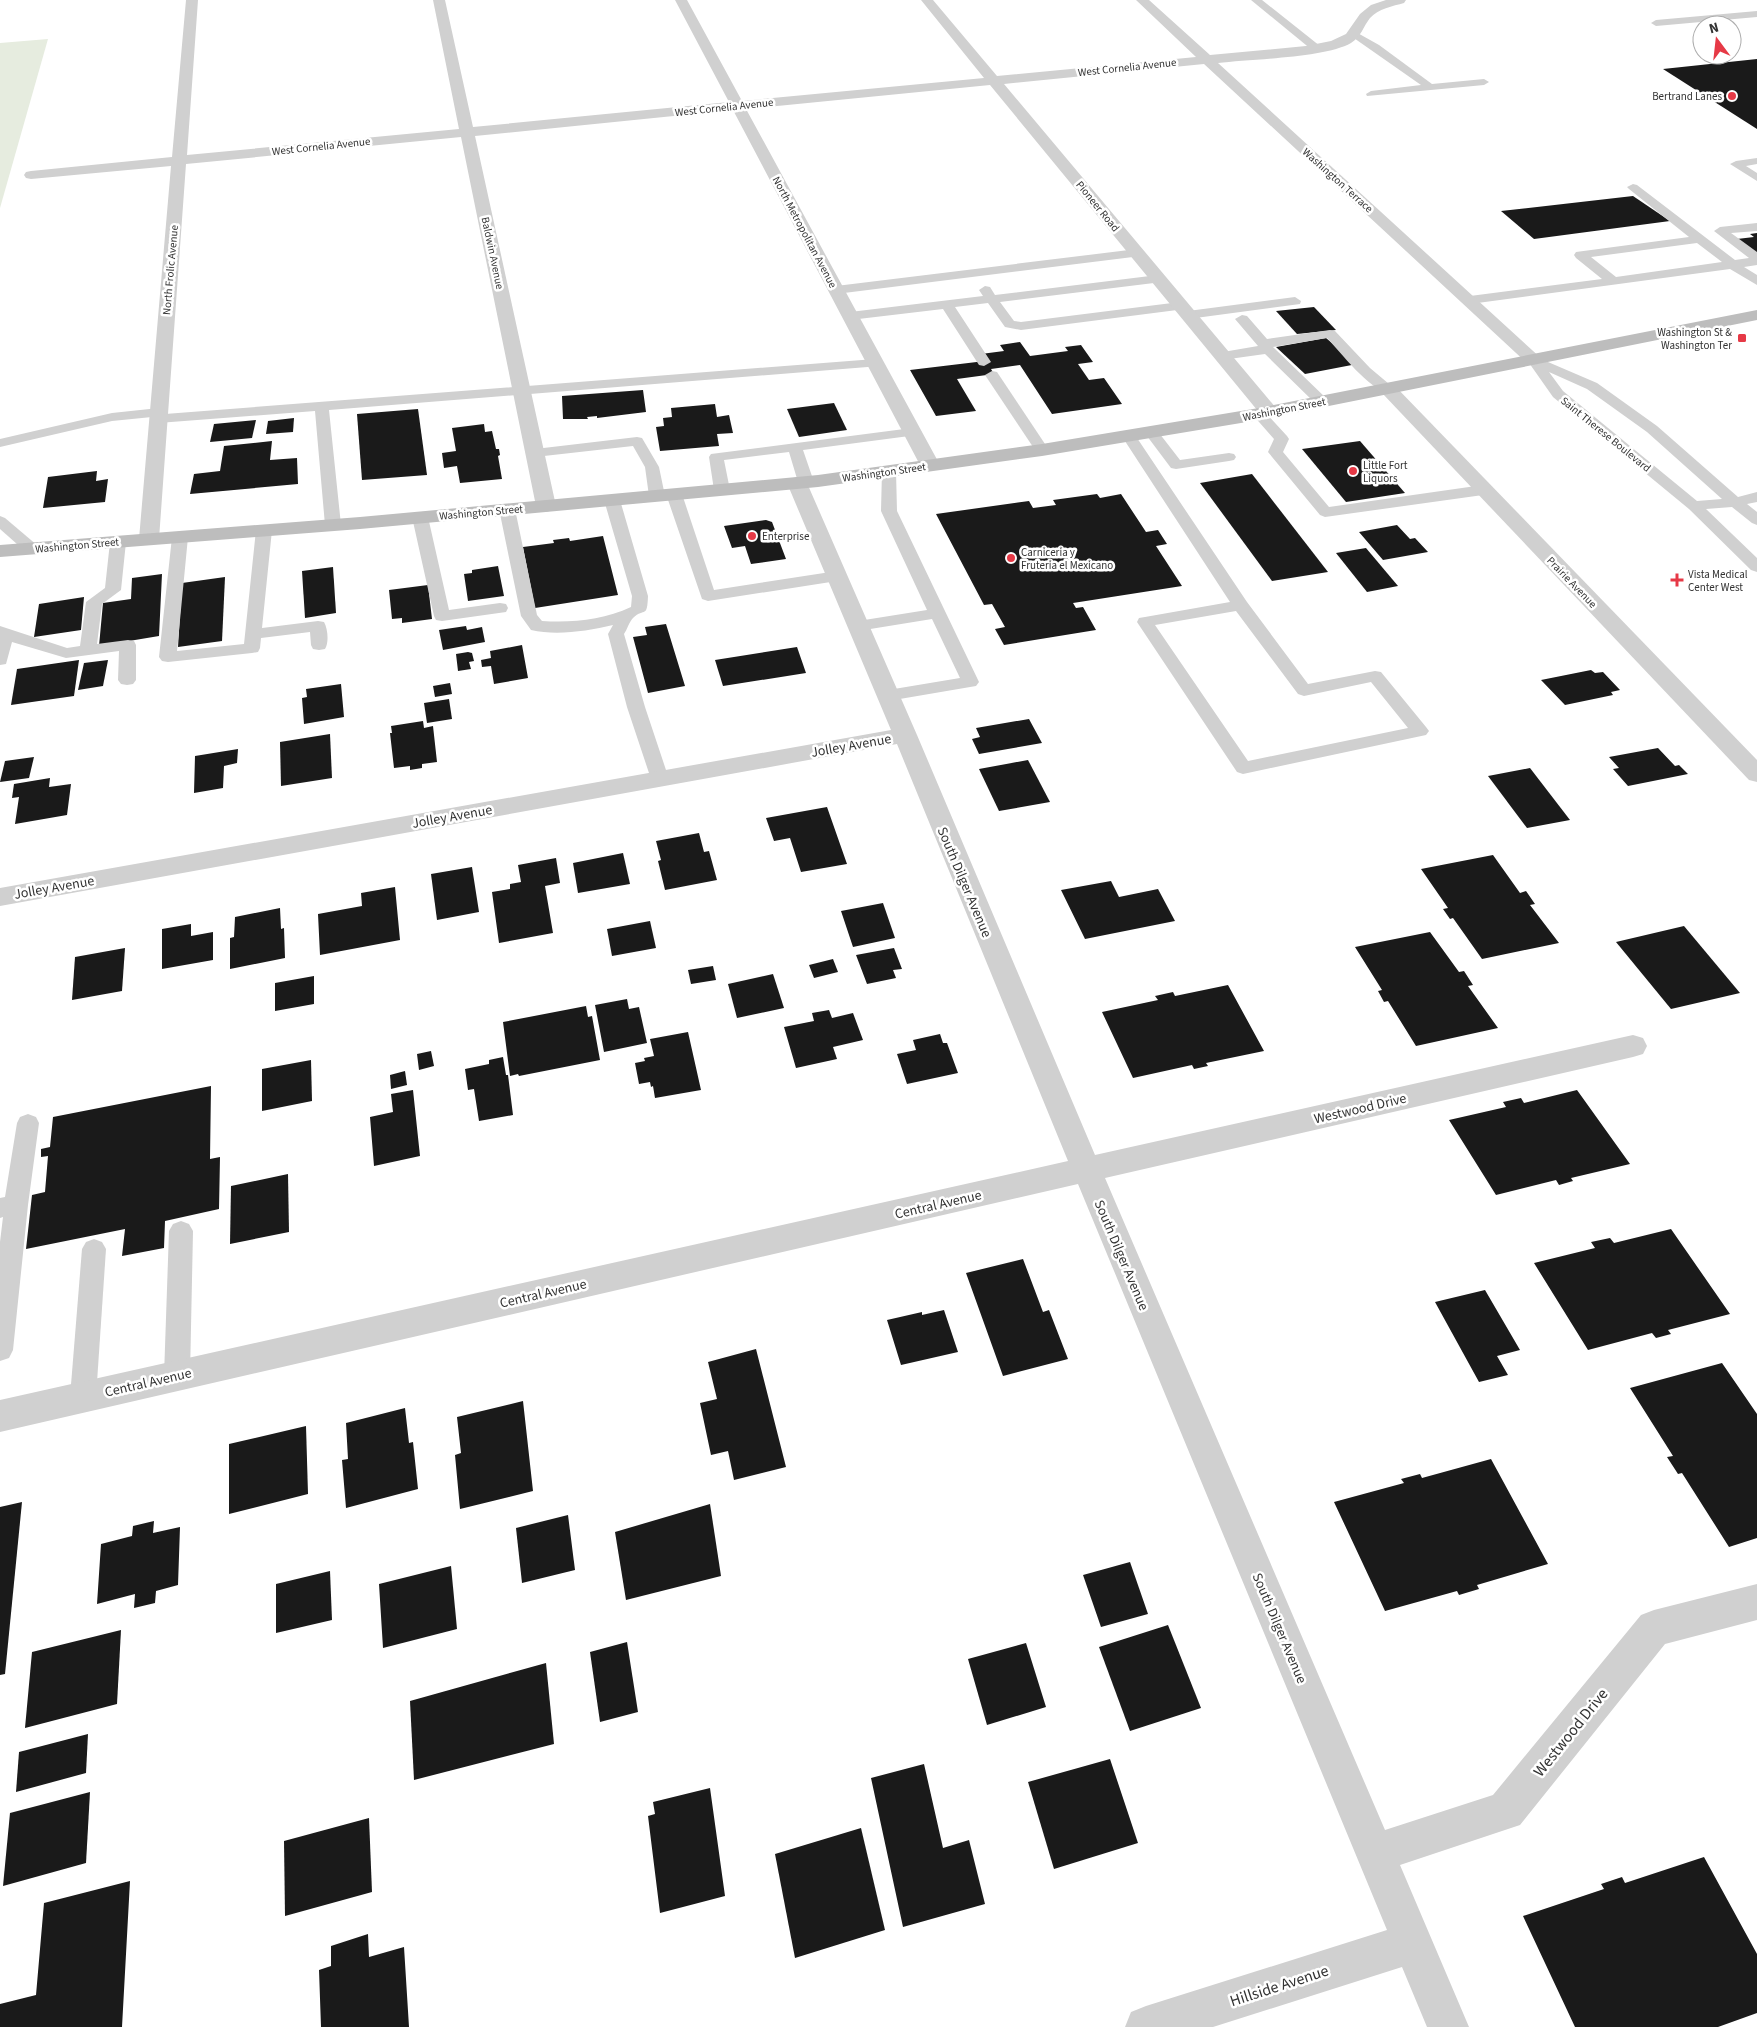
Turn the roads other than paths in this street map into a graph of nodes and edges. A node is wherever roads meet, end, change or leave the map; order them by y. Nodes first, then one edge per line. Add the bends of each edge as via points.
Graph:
1 (192, 0) edge
2 (438, 0) edge
3 (681, 0) edge
4 (927, 0) edge
5 (1142, 0) edge
6 (1256, 0) edge
7 (1400, 0) edge
8 (1379, 3) edge
9 (1757, 14) edge
10 (1656, 23) dead end
11 (1354, 34) junction
12 (1316, 48) junction
13 (1207, 60) junction
14 (994, 80) junction
15 (1484, 82) dead end
16 (1430, 88) junction
17 (1372, 94) dead end
18 (738, 106) junction
19 (467, 132) junction
20 (179, 160) junction
21 (1757, 161) edge
22 (31, 175) dead end
23 (1757, 178) edge
24 (1633, 187) dead end
25 (1757, 227) edge
26 (1699, 239) junction
27 (1137, 253) junction
28 (1757, 260) edge
29 (1733, 265) junction
30 (974, 273) junction
31 (1158, 279) junction
32 (1757, 281) edge
33 (1613, 282) junction
34 (836, 290) junction
35 (992, 299) junction
36 (1470, 300) junction
37 (1295, 301) dead end
38 (947, 305) junction
39 (1184, 310) junction
40 (1757, 315) edge
41 (850, 316) junction
42 (1242, 319) dead end
43 (1265, 347) junction
44 (1222, 356) junction
45 (1534, 360) junction
46 (984, 362) dead end
47 (875, 363) junction
48 (992, 374) dead end
49 (1388, 389) junction
50 (522, 390) junction
51 (1322, 402) junction
52 (322, 406) junction
53 (1264, 413) junction
54 (159, 416) junction
55 (912, 432) junction
56 (1151, 432) junction
57 (1128, 435) junction
58 (0, 443) edge
59 (794, 447) junction
60 (1042, 450) junction
61 (535, 453) junction
62 (1229, 457) dead end
63 (930, 465) junction
64 (889, 471) junction
65 (802, 483) junction
66 (722, 490) junction
67 (1483, 490) junction
68 (665, 495) junction
69 (1757, 497) edge
70 (612, 500) junction
71 (1736, 502) junction
72 (546, 506) junction
73 (1694, 506) junction
74 (507, 509) junction
75 (420, 517) junction
76 (1757, 520) edge
77 (0, 522) edge
78 (333, 525) junction
79 (264, 530) junction
80 (180, 537) junction
81 (149, 539) junction
82 (118, 542) junction
83 (32, 549) junction
84 (0, 552) edge
85 (1757, 567) edge
86 (837, 576) junction
87 (1240, 605) junction
88 (500, 608) dead end
89 (937, 613) junction
90 (625, 617) junction
91 (858, 626) junction
92 (2, 632) edge
93 (253, 634) junction
94 (319, 645) dead end
95 (88, 650) junction
96 (0, 660) edge
97 (126, 680) dead end
98 (888, 695) junction
99 (905, 735) junction
100 (1757, 774) edge
101 (660, 779) junction
102 (0, 897) edge
103 (1633, 1046) dead end
104 (28, 1122) dead end
105 (1087, 1170) junction
106 (8, 1207) edge
107 (181, 1231) dead end
108 (94, 1249) dead end
109 (0, 1350) edge
110 (177, 1376) junction
111 (83, 1397) junction
112 (0, 1416) edge
113 (1757, 1602) edge
114 (1375, 1853) junction
115 (1412, 1943) junction
116 (1146, 2027) edge
117 (1448, 2027) edge

1 - 20 street, North Frolic Avenue
2 - 19 street, Baldwin Avenue
3 - 18 street, North Metropolitan Avenue
4 - 14 street, Pioneer Road
5 - 13 street, Washington Terrace
6 - 12 lane
7 - 8 street, West Cornelia Avenue
8 - 11 street, West Cornelia Avenue via 1364,17
9 - 10 lane
11 - 12 street, West Cornelia Avenue via 1336,44
11 - 16 lane
12 - 13 street, West Cornelia Avenue
13 - 14 street, West Cornelia Avenue
13 - 36 street, Washington Terrace
14 - 18 street, West Cornelia Avenue
14 - 27 street, Pioneer Road
15 - 16 lane
16 - 17 lane
18 - 19 street, West Cornelia Avenue
18 - 34 street, North Metropolitan Avenue
19 - 20 street, West Cornelia Avenue
19 - 50 street, Baldwin Avenue
20 - 22 street, West Cornelia Avenue
20 - 54 street, North Frolic Avenue
21 - 23 lane via 1736,164
24 - 26 lane
25 - 28 lane via 1720,232
26 - 29 lane
26 - 33 lane via 1580,255
27 - 30 lane
27 - 31 street, Pioneer Road
28 - 29 lane
29 - 32 lane
29 - 33 lane
30 - 34 lane
30 - 35 lane
31 - 35 lane
31 - 39 street, Pioneer Road
33 - 36 lane
34 - 41 street, North Metropolitan Avenue
35 - 38 lane
35 - 39 lane via 1010,324 1021,326
36 - 45 street, Washington Terrace
37 - 39 lane
38 - 41 lane
38 - 46 lane
39 - 44 street, Pioneer Road
40 - 45 main road, Washington Street
41 - 47 street, North Metropolitan Avenue
42 - 43 lane
43 - 44 lane
43 - 49 lane via 1330,334 1365,371
43 - 51 lane
44 - 53 street, Pioneer Road
45 - 49 main road, Washington Street
45 - 71 lane, Saint Therese Boulevard via 1592,386 1652,429
45 - 73 lane, Saint Therese Boulevard via 1558,394
47 - 50 lane
47 - 55 street, North Metropolitan Avenue
48 - 60 lane
49 - 51 main road, Washington Street
49 - 67 street, Prairie Avenue
50 - 52 lane
50 - 61 street, Baldwin Avenue
51 - 53 main road, Washington Street
52 - 54 lane
52 - 78 lane
53 - 56 main road, Washington Street
53 - 67 lane via 1282,439 1275,452 1325,512
54 - 58 lane via 112,417
54 - 81 street, North Frolic Avenue
55 - 59 lane
55 - 63 street, North Metropolitan Avenue
56 - 57 main road, Washington Street
56 - 62 lane via 1176,466
57 - 60 main road, Washington Street
57 - 87 lane
59 - 65 lane
59 - 66 lane via 716,457
60 - 63 main road, Washington Street
61 - 68 lane via 637,441
61 - 72 street, Baldwin Avenue
63 - 64 main road, Washington Street
64 - 65 main road, Washington Street
64 - 89 lane via 889,511
65 - 66 main road, Washington Street
65 - 86 street, South Dilger Avenue
66 - 68 main road, Washington Street
67 - 100 street, Prairie Avenue
68 - 70 main road, Washington Street
68 - 86 lane via 708,596
69 - 71 lane
70 - 72 main road, Washington Street
70 - 90 lane via 640,596 639,609
71 - 73 lane
71 - 76 lane, Saint Therese Boulevard
72 - 74 main road, Washington Street
73 - 85 lane, Saint Therese Boulevard
74 - 75 main road, Washington Street
74 - 90 lane via 528,616 537,626 561,628
75 - 78 main road, Washington Street
75 - 88 lane via 442,616
77 - 83 lane
78 - 79 main road, Washington Street
79 - 80 main road, Washington Street
79 - 93 lane
80 - 81 main road, Washington Street
80 - 93 lane via 168,658 252,648
81 - 82 main road, Washington Street
82 - 83 main road, Washington Street
82 - 95 lane via 113,590 94,602
83 - 84 main road, Washington Street
86 - 91 street, South Dilger Avenue
87 - 87 lane via 1145,622 1243,768 1420,731 1375,676 1304,690
89 - 91 lane
89 - 98 lane via 970,682
90 - 101 lane via 616,634
91 - 98 street, South Dilger Avenue
92 - 95 lane via 66,653
92 - 96 lane
93 - 94 lane via 318,626
95 - 97 lane via 128,645
98 - 99 street, South Dilger Avenue
99 - 101 street, Jolley Avenue
99 - 105 street, South Dilger Avenue
101 - 102 street, Jolley Avenue
103 - 105 street, Westwood Drive
104 - 106 lane
105 - 110 street, Central Avenue
105 - 114 street, South Dilger Avenue
106 - 109 lane
107 - 110 lane
108 - 111 lane
110 - 111 street, Central Avenue
111 - 112 street, Central Avenue
113 - 114 street, Westwood Drive via 1654,1628 1506,1811
114 - 115 street, South Dilger Avenue
115 - 116 street, Hillside Avenue
115 - 117 street, South Dilger Avenue

